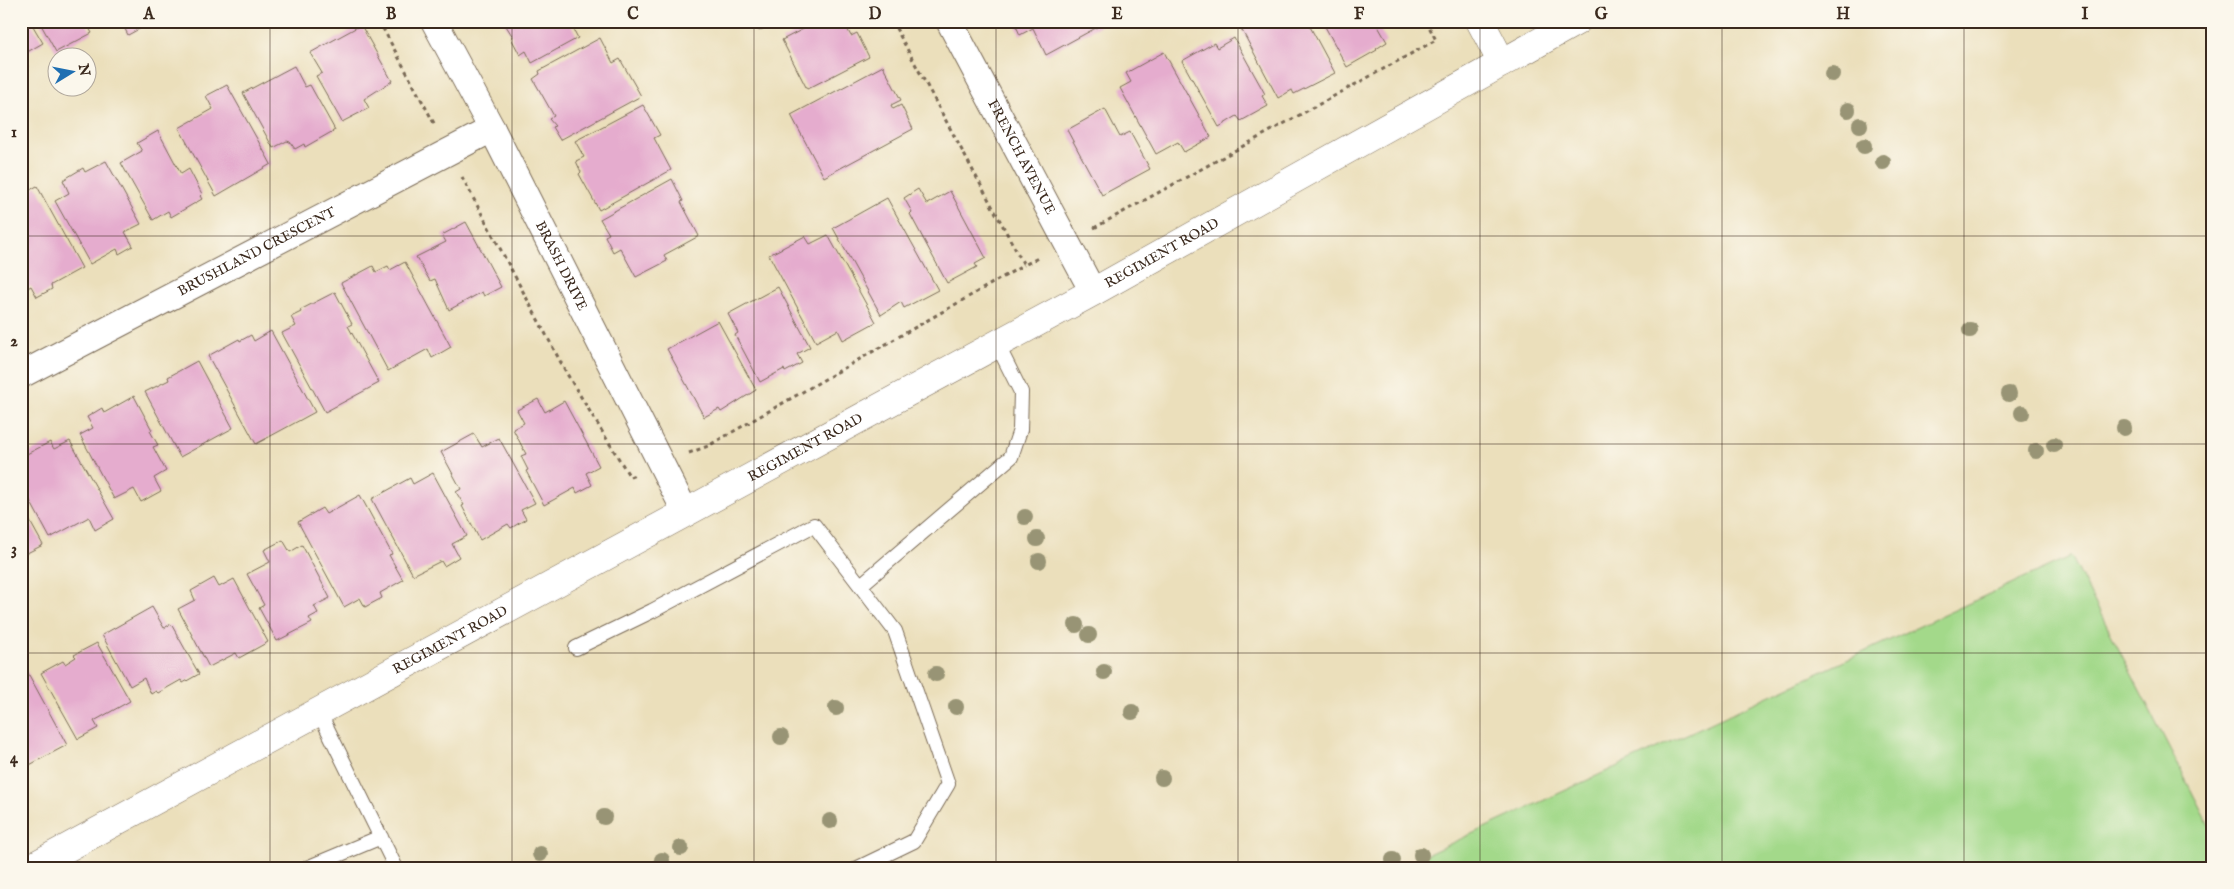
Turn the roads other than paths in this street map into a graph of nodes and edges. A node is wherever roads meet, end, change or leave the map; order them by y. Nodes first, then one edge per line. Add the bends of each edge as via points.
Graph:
1 (434, 21) edge
2 (948, 21) edge
3 (1480, 21) edge
4 (1577, 21) edge
5 (1502, 63) junction
6 (492, 129) junction
7 (1093, 292) junction
8 (998, 344) junction
9 (21, 375) edge
10 (686, 513) junction
11 (861, 585) junction
12 (576, 648) dead end
13 (319, 712) junction
14 (381, 837) junction
15 (30, 868) edge
16 (307, 868) edge
17 (396, 868) edge
18 (858, 868) edge

1 - 6 street, BRASH DRIVE
2 - 7 street, FRENCH AVENUE
3 - 5 street
4 - 5 street, REGIMENT ROAD
5 - 7 street, REGIMENT ROAD
6 - 9 street, BRUSHLAND CRESCENT
6 - 10 street, BRASH DRIVE
7 - 8 street, REGIMENT ROAD
8 - 10 street, REGIMENT ROAD
8 - 11 lane via 1021,392 1020,430 1011,457
10 - 13 street, REGIMENT ROAD
11 - 12 lane via 814,525
11 - 18 lane via 895,632 948,784 914,841
13 - 14 lane
13 - 15 street, REGIMENT ROAD
14 - 16 lane
14 - 17 lane

